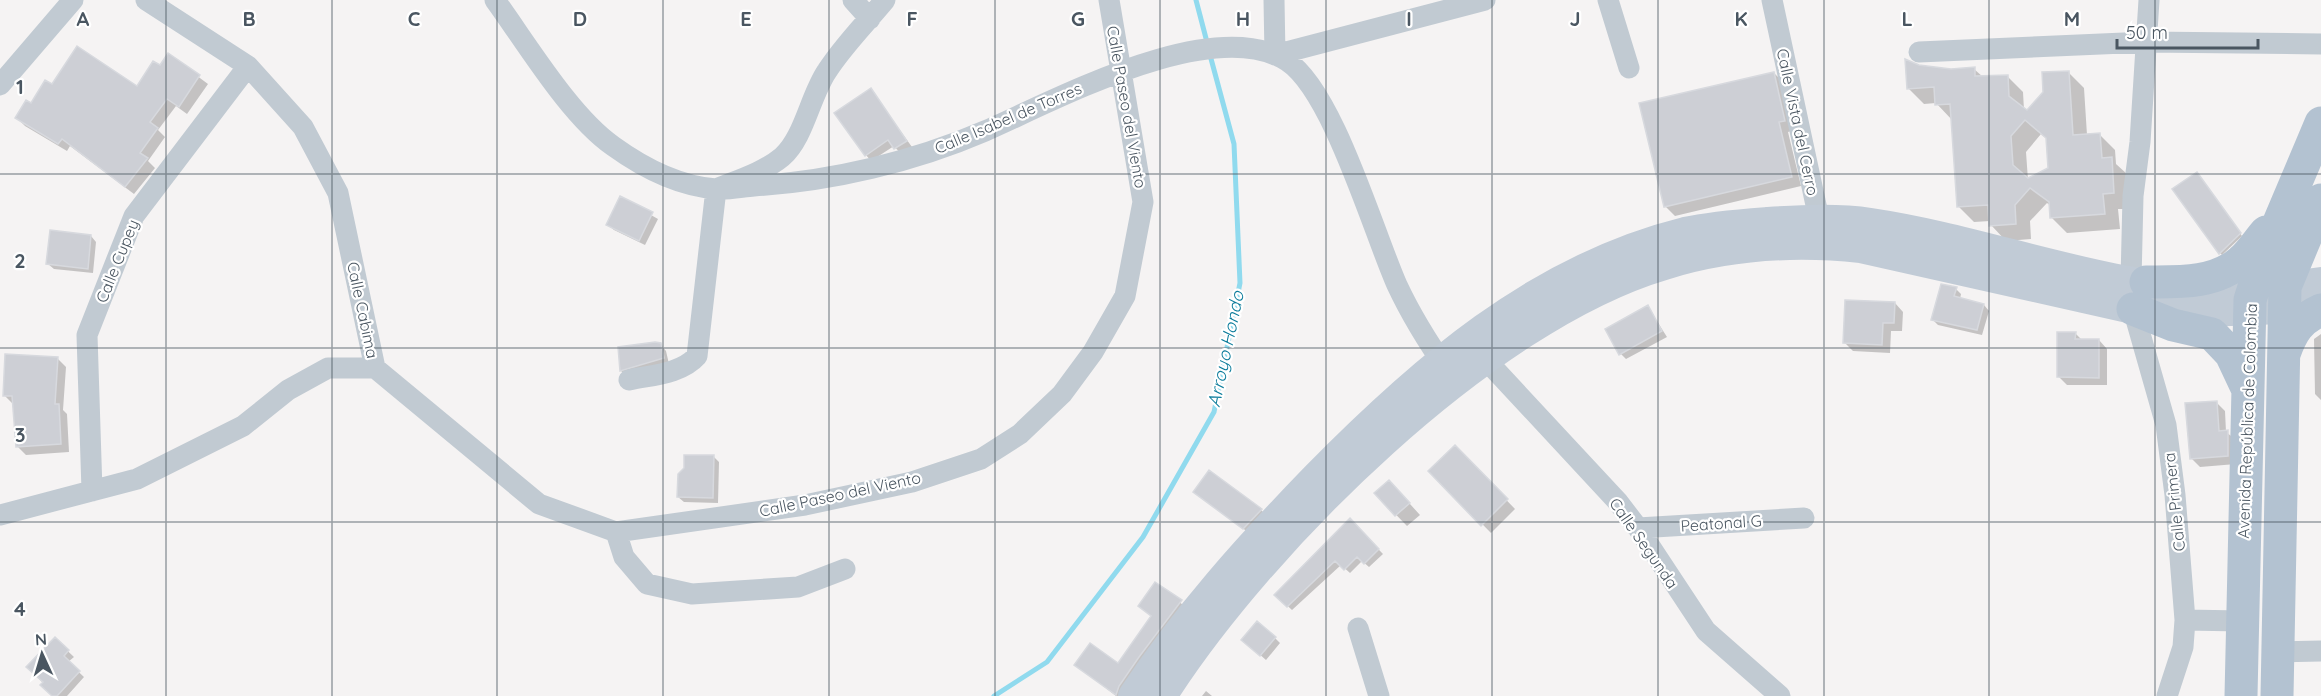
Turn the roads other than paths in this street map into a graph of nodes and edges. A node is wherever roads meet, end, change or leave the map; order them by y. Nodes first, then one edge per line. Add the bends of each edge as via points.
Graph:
1 (73, 0) edge
2 (146, 0) edge
3 (495, 0) edge
4 (853, 0) edge
5 (885, 0) edge
6 (1109, 0) edge
7 (1274, 0) edge
8 (1485, 0) edge
9 (1608, 0) edge
10 (1772, 0) edge
11 (2148, 0) edge
12 (870, 19) junction
13 (2148, 42) junction
14 (2321, 44) edge
15 (1919, 52) dead end
16 (1275, 55) junction
17 (248, 66) junction
18 (1629, 68) dead end
19 (1120, 71) junction
20 (0, 85) edge
21 (2321, 123) edge
22 (716, 189) junction
23 (2310, 203) edge
24 (1819, 231) junction
25 (2321, 254) edge
26 (2321, 282) edge
27 (2137, 291) junction
28 (2269, 300) junction
29 (2321, 308) edge
30 (2283, 358) junction
31 (1486, 360) junction
32 (375, 368) junction
33 (1449, 371) junction
34 (629, 380) dead end
35 (2248, 390) junction
36 (92, 491) junction
37 (0, 515) edge
38 (1804, 518) dead end
39 (1638, 528) junction
40 (616, 531) junction
41 (845, 569) dead end
42 (2185, 620) junction
43 (2242, 621) junction
44 (1358, 628) dead end
45 (2321, 651) edge
46 (2278, 652) junction
47 (1133, 696) edge
48 (1162, 696) edge
49 (1379, 696) edge
50 (1780, 696) edge
51 (2167, 696) edge
52 (2241, 696) edge
53 (2277, 696) edge

1 - 20 street
2 - 17 street, Calle Cabima
3 - 22 street, Calle Isabel de Torres via 586,125 656,173
4 - 12 street
5 - 12 street
6 - 19 street, Calle Paseo del Viento
7 - 16 street
8 - 16 street
9 - 18 street
10 - 24 street, Calle Vista del Cerro
11 - 13 street, Calle Primera
12 - 22 street via 827,71 798,136 783,156
13 - 14 street
13 - 15 street
13 - 27 street, Calle Primera via 2133,196
16 - 19 street, Calle Isabel de Torres via 1248,48 1221,48
16 - 33 street via 1299,70 1331,120 1398,285
17 - 32 street, Calle Cabima via 303,127 338,193
17 - 36 street, Calle Cupey via 134,216 87,335
19 - 22 street, Calle Isabel de Torres via 941,148 859,171 780,184
19 - 40 street, Calle Paseo del Viento via 1143,202 1125,296 1093,352 1062,394 1020,434 981,459 912,482 805,505
21 - 23 main road, Avenida República de Colombia
22 - 34 street via 697,356 678,370
23 - 25 main road
23 - 27 main road via 2222,274
23 - 28 main road, Avenida República de Colombia
24 - 27 main road via 1861,248
24 - 31 main road via 1662,265 1577,301
24 - 33 main road via 1736,225 1686,232 1604,258 1521,302
26 - 28 main road
27 - 28 main road via 2180,313
27 - 35 main road via 2173,325 2212,334 2231,354
27 - 42 street, Calle Primera via 2166,425
28 - 29 main road
28 - 30 main road, Avenida República de Colombia
28 - 35 main road, Avenida República de Colombia
29 - 30 main road via 2292,331
30 - 46 main road, Avenida República de Colombia
31 - 33 main road
31 - 39 street, Calle Segunda
32 - 36 street, Calle Cabima via 327,368 288,390 243,426 198,450 136,479
32 - 40 street, Calle Paseo del Viento via 539,504
33 - 47 main road via 1339,453 1239,558 1196,609
33 - 48 main road via 1401,427 1313,510 1211,627
35 - 43 main road, Avenida República de Colombia
36 - 37 street, Calle Cabima
38 - 39 street, Peatonal G
39 - 50 street, Calle Segunda via 1706,631
40 - 41 street via 624,557 647,584 692,594 798,587
42 - 43 street
42 - 51 street, Calle Primera via 2183,647
43 - 52 main road, Avenida República de Colombia
44 - 49 street
45 - 46 street
46 - 53 main road, Avenida República de Colombia

